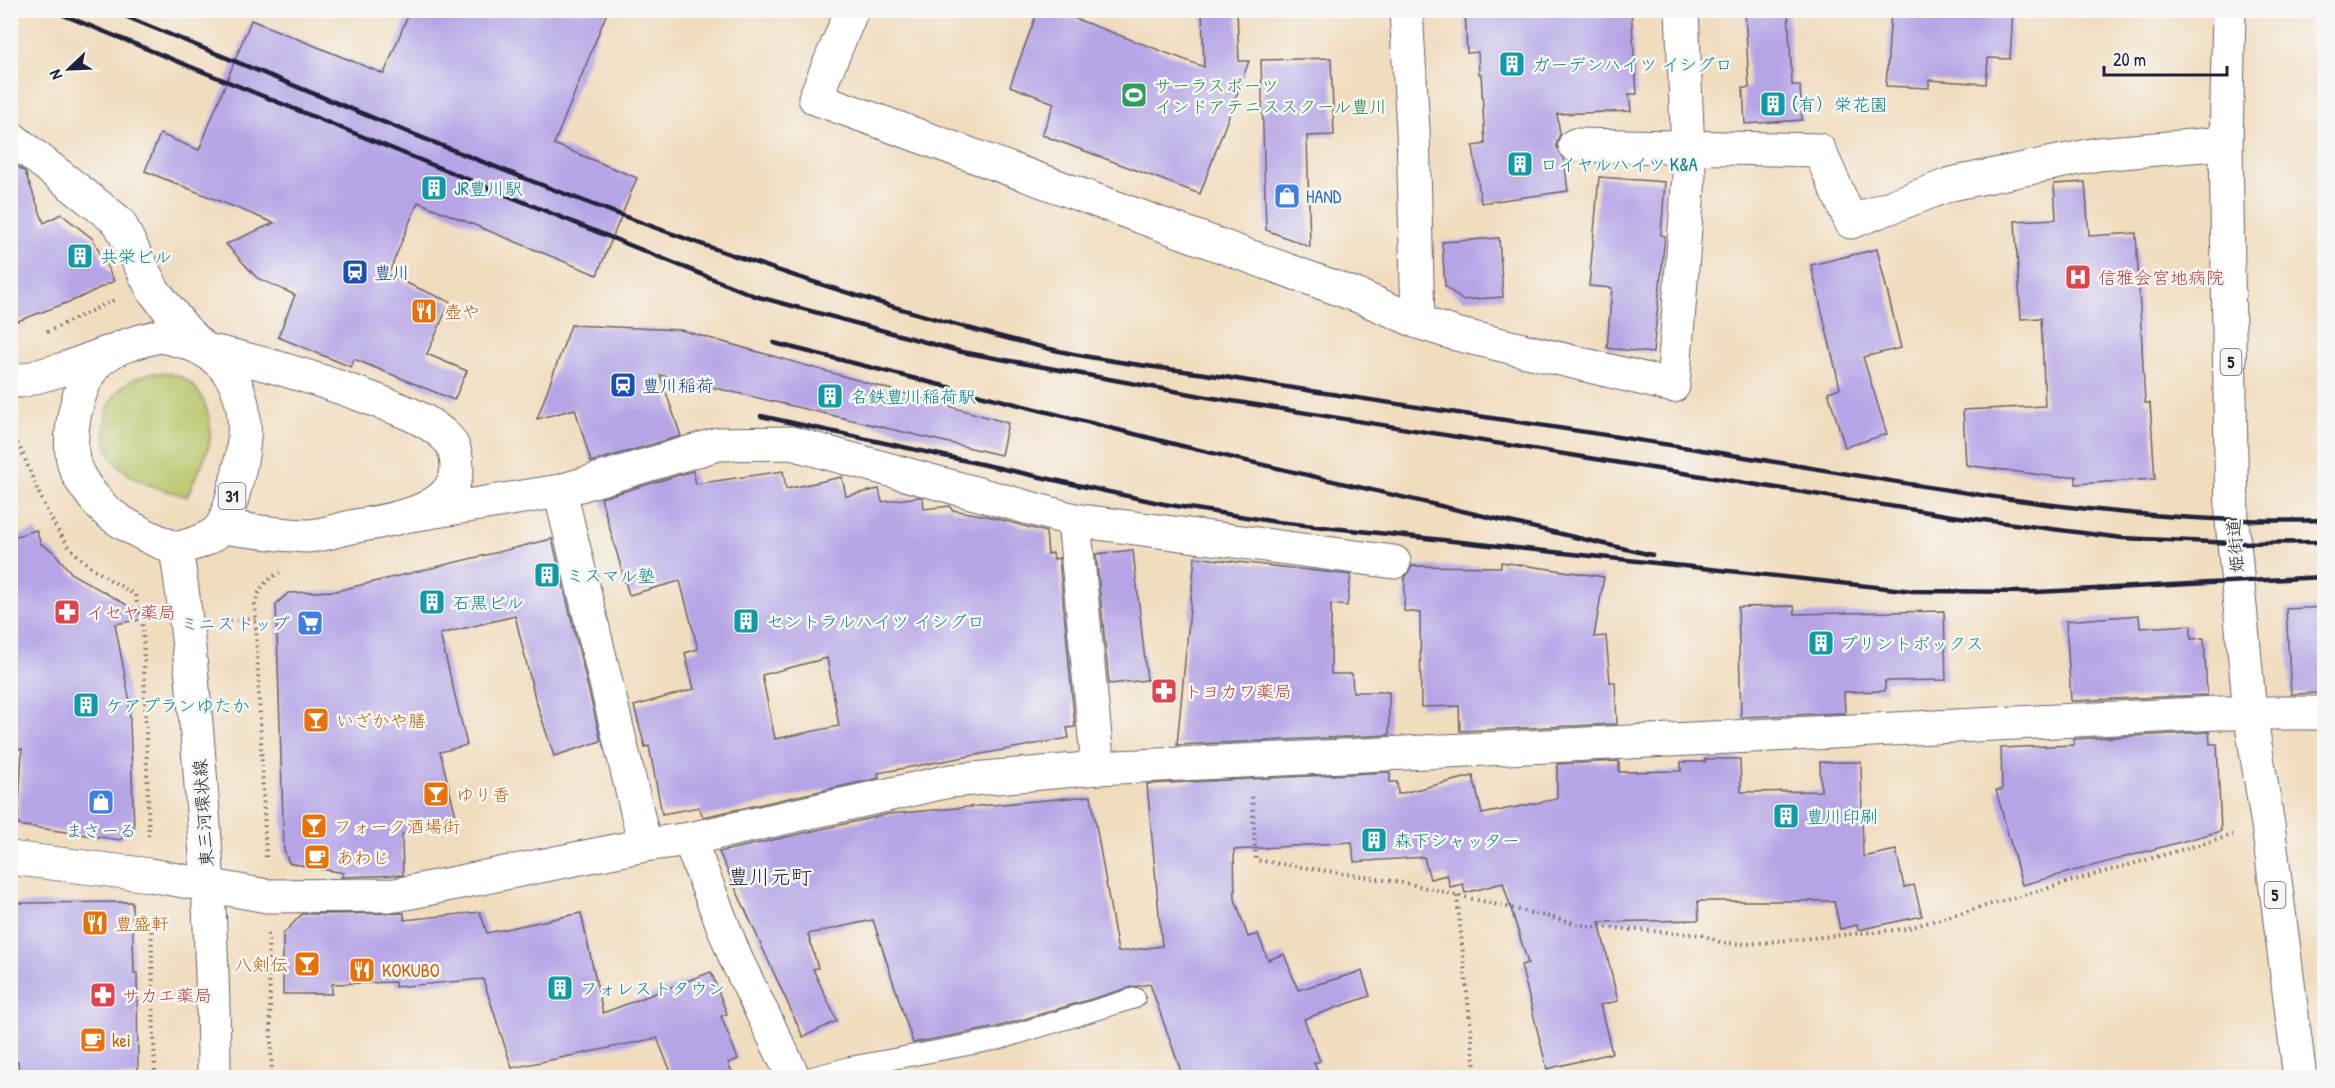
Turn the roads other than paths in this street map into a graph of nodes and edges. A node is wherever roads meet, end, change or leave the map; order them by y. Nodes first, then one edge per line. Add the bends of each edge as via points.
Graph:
1 (852, 10) edge
2 (1406, 10) edge
3 (1682, 10) edge
4 (2229, 10) edge
5 (10, 137) edge
6 (2226, 143) junction
7 (1575, 145) dead end
8 (1688, 147) junction
9 (153, 290) junction
10 (1418, 322) junction
11 (122, 347) junction
12 (207, 350) junction
13 (16, 380) edge
14 (71, 426) junction
15 (456, 477) junction
16 (560, 490) junction
17 (487, 502) junction
18 (411, 515) junction
19 (1074, 520) junction
20 (221, 527) junction
21 (176, 549) junction
22 (1394, 562) dead end
23 (2250, 713) junction
24 (2325, 713) edge
25 (1098, 768) junction
26 (689, 839) junction
27 (645, 845) junction
28 (10, 858) edge
29 (209, 886) junction
30 (1135, 998) dead end
31 (214, 1077) edge
32 (794, 1077) edge
33 (809, 1077) edge
34 (2300, 1077) edge

1 - 10 street via 815,98 1339,289
2 - 10 street
3 - 8 street
4 - 6 street, 姫街道 / 5
5 - 9 street via 119,222
6 - 8 street via 2098,154 1951,184 1851,222 1819,150
6 - 23 street, 姫街道 / 5 via 2232,521
7 - 8 street
8 - 10 street via 1673,386
9 - 11 street via 147,314
9 - 12 street via 184,330
11 - 12 street, 31 via 159,336
11 - 13 street, 31 via 67,368
11 - 14 street, 31 via 97,363 84,384
12 - 15 street via 312,376 416,416 448,439 457,457
12 - 20 street, 31 via 227,369 240,397 246,424 243,456
13 - 14 street, 31 via 42,390 60,405
14 - 21 street, 31 via 76,471 104,509
15 - 17 street via 465,490
15 - 18 street via 449,490 435,502
16 - 17 street
16 - 19 street via 718,444 791,442
16 - 27 street
17 - 18 street
18 - 20 street via 309,536
19 - 22 street
19 - 25 street
20 - 21 street, 31
21 - 29 street, 東三河環状線 via 189,623
23 - 24 street
23 - 25 street
23 - 34 street, 姫街道 / 5
25 - 26 street via 950,780
26 - 27 street
26 - 32 street via 736,959
27 - 29 street via 396,895 267,896
28 - 29 street
29 - 31 street, 東三河環状線
30 - 33 lane via 1000,1039

